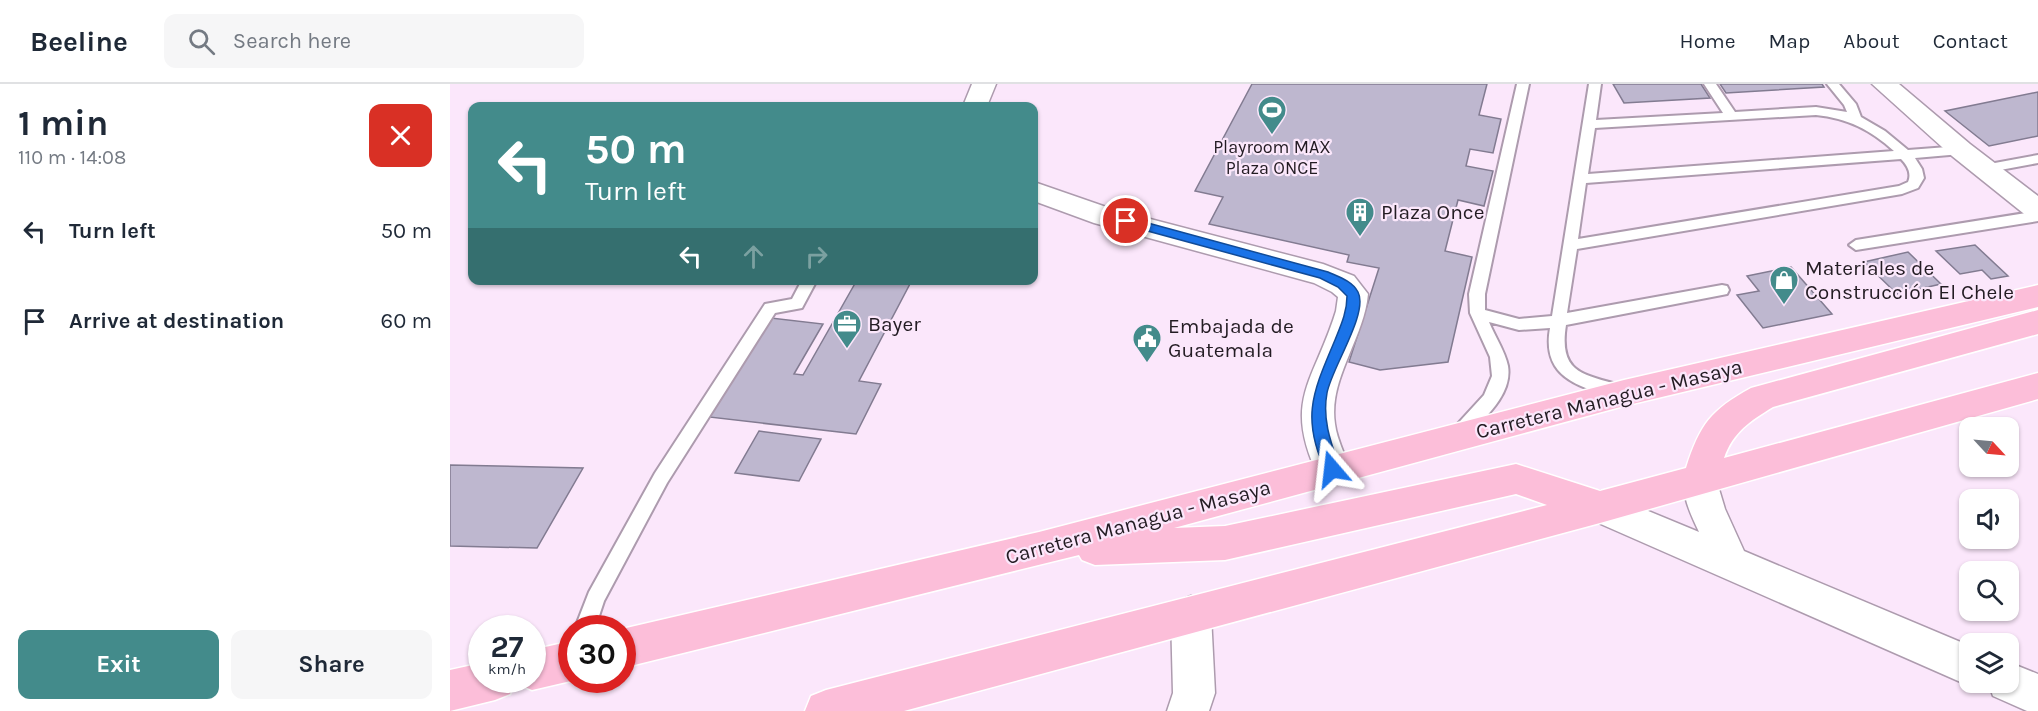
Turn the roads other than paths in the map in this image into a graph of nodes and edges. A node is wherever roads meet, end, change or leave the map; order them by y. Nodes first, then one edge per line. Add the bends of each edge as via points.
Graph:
1 (984, 84) edge
2 (1523, 84) edge
3 (1595, 84) edge
4 (1710, 84) edge
5 (1833, 84) edge
6 (1884, 84) edge
7 (977, 102) edge
8 (1731, 116) junction
9 (1855, 118) junction
10 (1589, 124) junction
11 (1961, 150) junction
12 (1905, 154) junction
13 (2038, 159) edge
14 (1984, 169) junction
15 (1582, 179) junction
16 (1038, 191) edge
17 (2038, 210) edge
18 (2038, 216) edge
19 (1572, 245) junction
20 (1856, 245) dead end
21 (807, 285) edge
22 (1722, 290) dead end
23 (2038, 296) edge
24 (1478, 313) junction
25 (1558, 320) junction
26 (2038, 322) edge
27 (2038, 386) edge
28 (1624, 393) junction
29 (1456, 437) junction
30 (1332, 469) junction
31 (1700, 480) junction
32 (1600, 507) junction
33 (1039, 549) junction
34 (1731, 563) junction
35 (590, 615) edge
36 (1191, 615) junction
37 (636, 646) edge
38 (1959, 661) edge
39 (468, 687) edge
40 (2019, 687) edge
41 (450, 691) edge
42 (2038, 695) edge
43 (826, 711) edge
44 (1188, 711) edge

1 - 7 street
2 - 24 lane via 1477,294
3 - 10 lane
4 - 8 lane
5 - 9 lane via 1850,104
6 - 11 street
8 - 9 lane via 1816,111
8 - 10 lane
9 - 12 lane
10 - 15 lane
11 - 12 lane
11 - 14 street
12 - 15 lane
12 - 19 lane via 1917,177 1913,185 1902,190
13 - 14 lane
14 - 17 street
15 - 19 lane
16 - 30 street via 1104,216 1323,275 1343,284 1353,294 1353,311 1320,391 1318,423
18 - 20 lane
19 - 25 lane
21 - 35 lane via 797,304 770,308 661,478
22 - 25 lane
23 - 28 highway, Carretera Managua - Masaya
24 - 25 lane via 1520,326
24 - 29 lane via 1499,360 1501,374 1491,397
25 - 28 lane via 1556,358 1565,370
26 - 31 highway via 1763,397 1730,417 1719,431
27 - 31 highway
28 - 29 highway, Carretera Managua - Masaya
29 - 30 highway, Carretera Managua - Masaya
30 - 33 highway, Carretera Managua - Masaya
31 - 32 highway
31 - 34 street via 1707,509
32 - 33 highway via 1516,479 1225,543
32 - 34 street
32 - 36 highway
33 - 37 highway, Carretera Managua - Masaya
34 - 38 street
36 - 43 highway
36 - 44 street via 1194,693
39 - 41 highway
40 - 42 street

